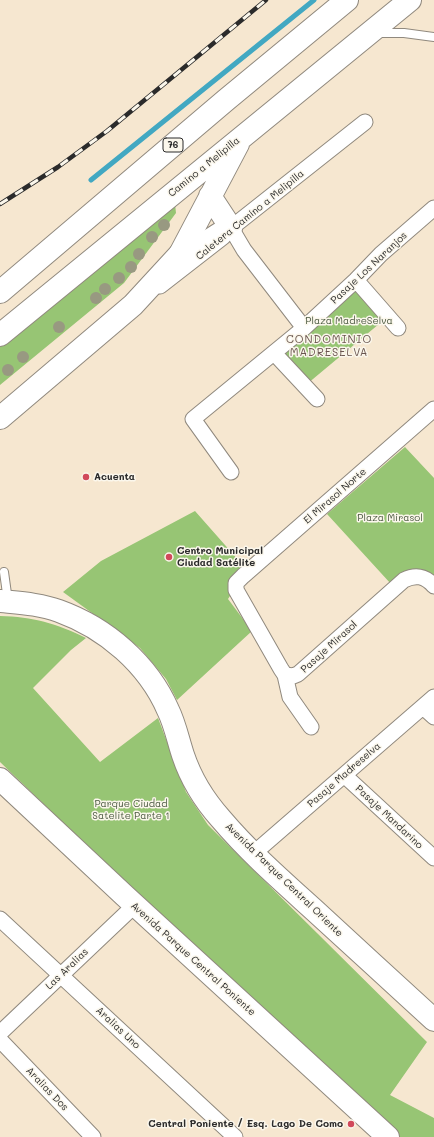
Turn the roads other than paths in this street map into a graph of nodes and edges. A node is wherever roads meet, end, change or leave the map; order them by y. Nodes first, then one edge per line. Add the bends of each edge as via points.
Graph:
1 (347, 0) edge
2 (410, 0) edge
3 (370, 32) junction
4 (434, 37) edge
5 (365, 122) dead end
6 (244, 134) junction
7 (210, 196) junction
8 (434, 208) edge
9 (231, 228) junction
10 (180, 254) junction
11 (356, 280) junction
12 (0, 292) edge
13 (133, 305) junction
14 (304, 328) junction
15 (398, 328) dead end
16 (0, 335) edge
17 (274, 352) junction
18 (317, 399) dead end
19 (434, 410) edge
20 (0, 418) edge
21 (231, 472) dead end
22 (4, 572) dead end
23 (434, 586) edge
24 (4, 602) edge
25 (285, 675) junction
26 (428, 702) edge
27 (434, 717) edge
28 (312, 727) dead end
29 (344, 775) junction
30 (0, 779) edge
31 (253, 854) junction
32 (434, 858) edge
33 (135, 905) junction
34 (0, 919) edge
35 (61, 976) junction
36 (434, 1020) edge
37 (0, 1033) edge
38 (0, 1040) edge
39 (93, 1137) edge
40 (235, 1137) edge
41 (388, 1137) edge

1 - 12 street, 76
2 - 3 street, Camino a Melipilla
3 - 4 lane via 404,32
3 - 6 street, Camino a Melipilla
5 - 9 street, Caletera Camino a Melipilla
6 - 7 street, Caletera Camino a Melipilla
6 - 16 street, Camino a Melipilla
7 - 9 street
7 - 10 street, Caletera Camino a Melipilla
8 - 11 street, Pasaje Los Naranjos via 381,254
9 - 10 street via 222,228
9 - 13 street, Caletera Camino a Melipilla via 224,238
9 - 14 street via 244,250
10 - 13 street, Caletera Camino a Melipilla
11 - 14 street, Pasaje Los Naranjos
11 - 15 street
13 - 20 street, Caletera Camino a Melipilla
14 - 17 street, Pasaje Los Naranjos
17 - 18 street
17 - 21 street, Pasaje Los Naranjos via 193,419
19 - 25 street, El Mirasol Norte via 236,583 238,595
22 - 24 lane
23 - 25 street, Pasaje Mirasol via 417,576 404,580 298,674
24 - 31 street, Avenida Parque Central Oriente via 32,604 69,616 101,633 129,654 162,697 174,724 190,774 200,792 220,819
25 - 28 street via 290,697
26 - 27 street
26 - 29 street, Pasaje Madreselva
29 - 31 street, Pasaje Madreselva
29 - 32 street, Pasaje Mandarino
30 - 33 street, Avenida Parque Central Poniente
31 - 36 street, Avenida Parque Central Oriente
33 - 35 street, Las Aralias
33 - 41 street, Avenida Parque Central Poniente
34 - 35 street, Aralias Uno
35 - 37 street, Las Aralias
35 - 40 street, Aralias Uno
38 - 39 street, Aralias Dos

